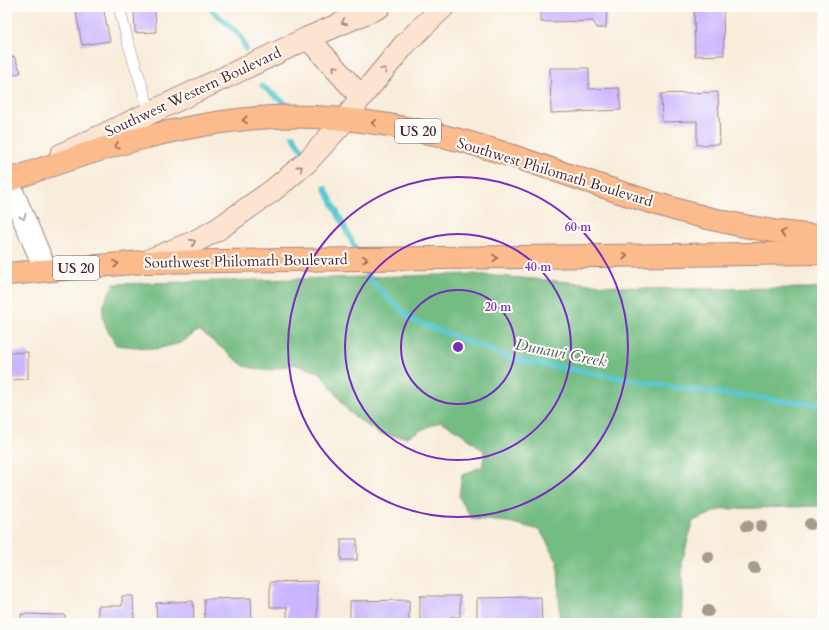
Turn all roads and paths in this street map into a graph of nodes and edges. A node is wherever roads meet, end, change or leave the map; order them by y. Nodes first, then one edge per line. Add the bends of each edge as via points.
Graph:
1 (119, 7) edge
2 (379, 7) edge
3 (443, 7) edge
4 (308, 38) junction
5 (361, 97) junction
6 (150, 112) junction
7 (346, 120) junction
8 (7, 181) edge
9 (822, 236) edge
10 (822, 253) edge
11 (144, 262) junction
12 (48, 270) junction
13 (7, 274) edge

1 - 6 lane
2 -> 4 main road, Southwest Western Boulevard
5 -> 3 main road via 405,44
5 -> 4 main road
4 - 6 main road, Southwest Western Boulevard
5 - 7 main road
6 - 8 main road, Southwest Western Boulevard
7 -> 8 highway, Southwest Philomath Boulevard / US 20 via 273,117 172,132 130,142
9 -> 7 highway, Southwest Philomath Boulevard / US 20 via 737,226 636,197 494,150 422,132
11 -> 7 main road via 194,242 266,196 306,163
8 -> 12 street
11 -> 10 highway, Southwest Philomath Boulevard / US 20
12 -> 11 highway, Southwest Philomath Boulevard / US 20
12 - 13 highway, Southwest Philomath Boulevard / US 20

